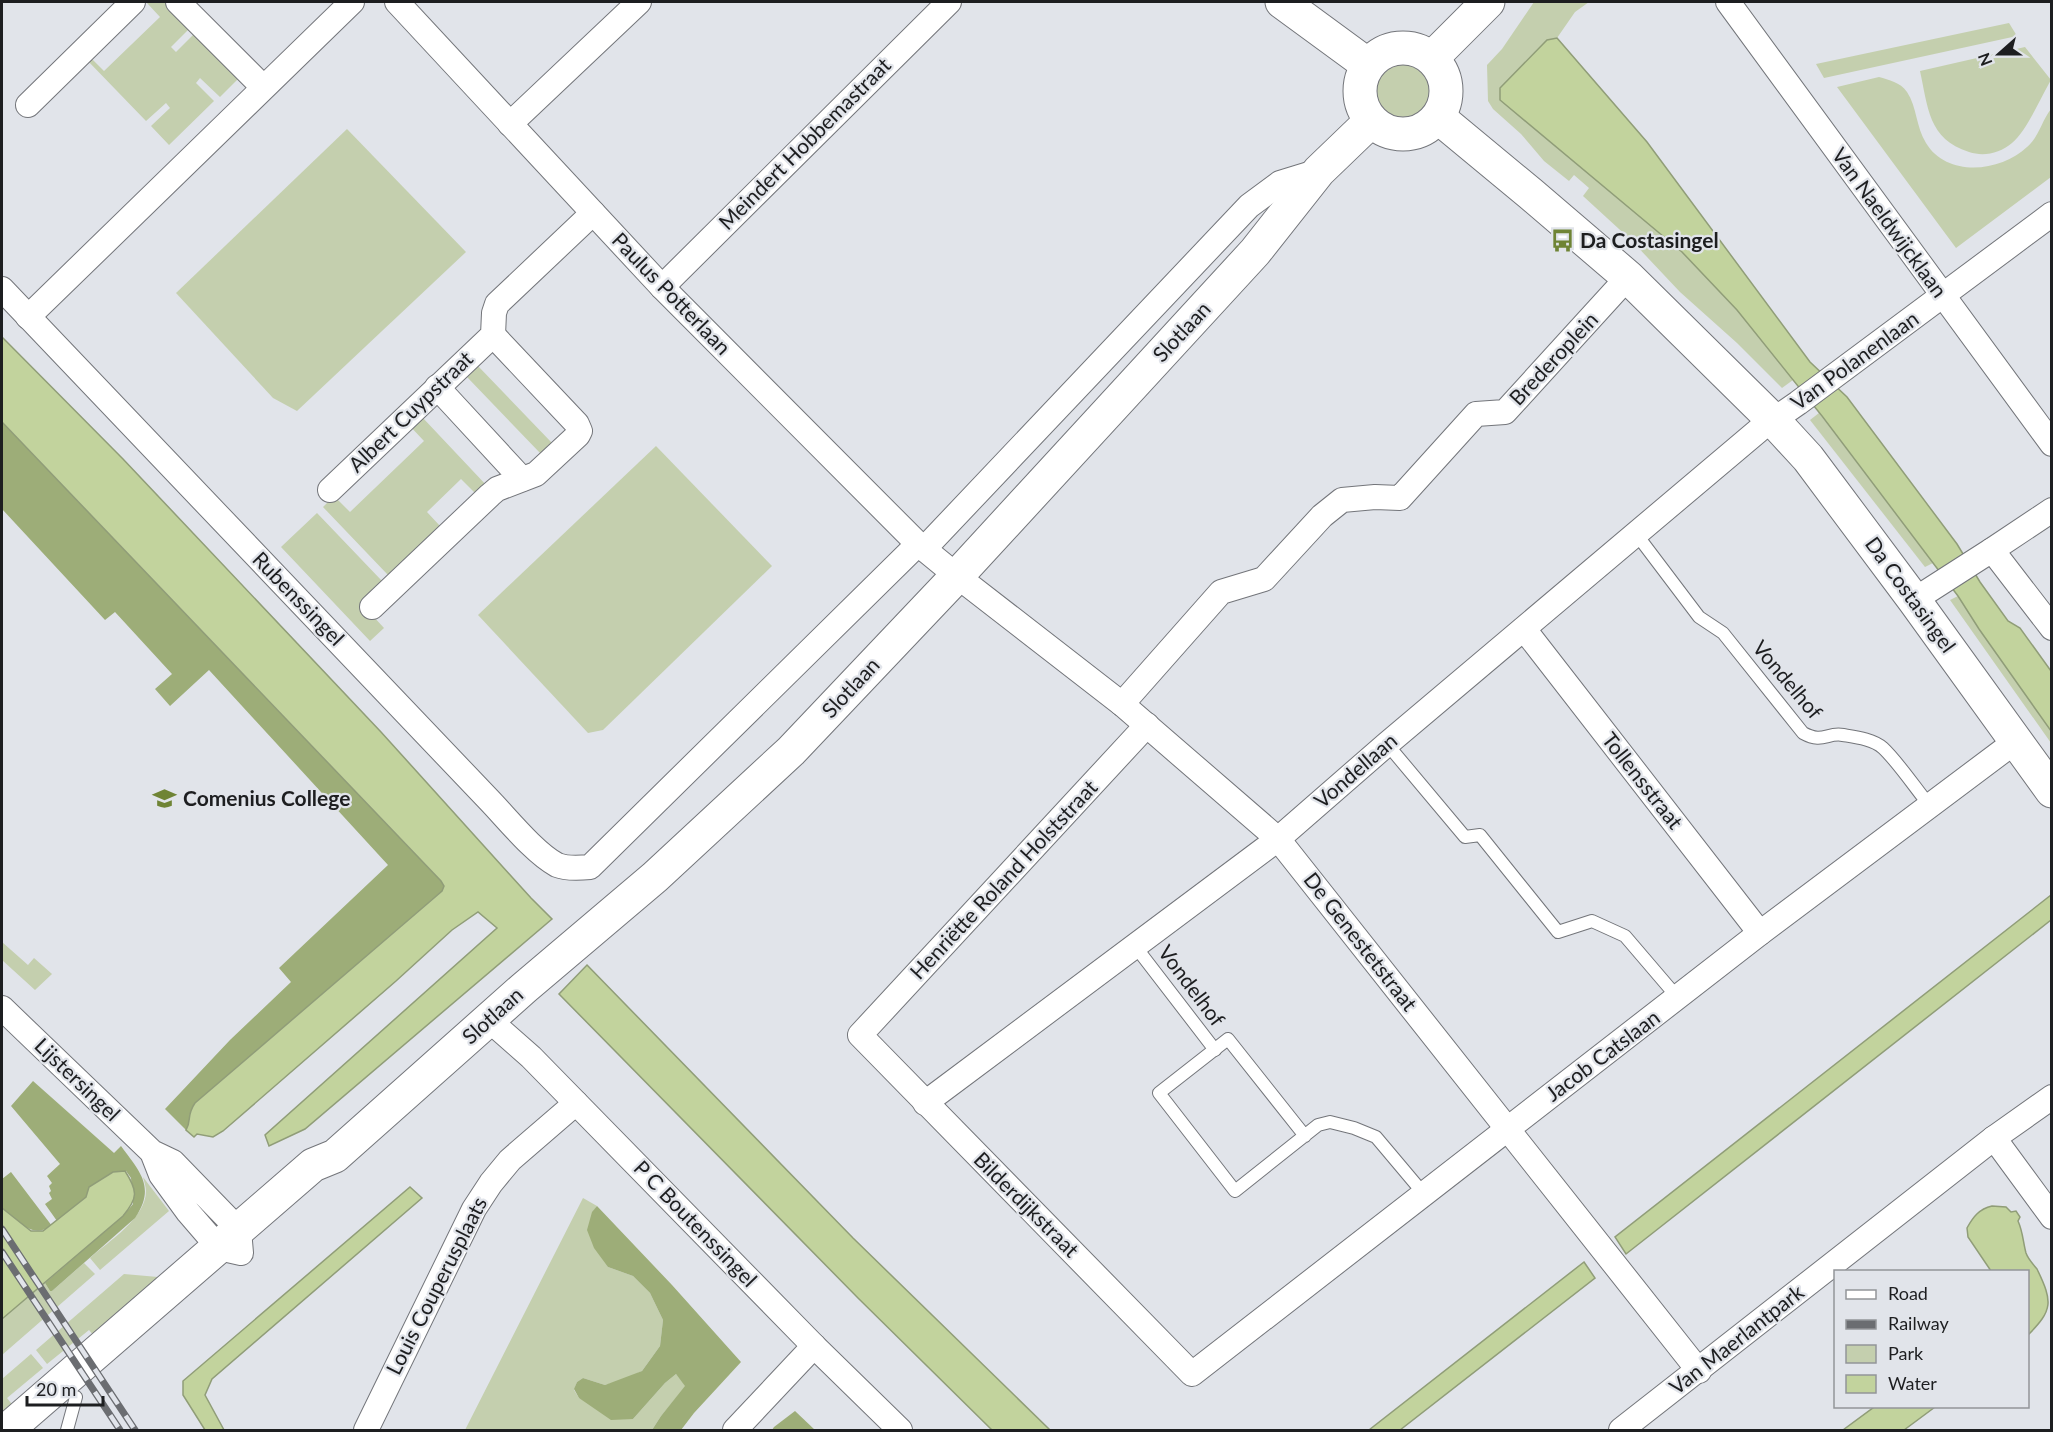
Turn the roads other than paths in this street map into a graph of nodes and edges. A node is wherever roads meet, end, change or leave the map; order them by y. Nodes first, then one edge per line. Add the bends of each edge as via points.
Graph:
1 (133, 2) edge
2 (178, 2) edge
3 (352, 2) edge
4 (397, 2) edge
5 (639, 2) edge
6 (949, 2) edge
7 (1282, 2) edge
8 (1488, 2) edge
9 (1728, 2) edge
10 (1432, 58) junction
11 (1368, 65) junction
12 (263, 87) junction
13 (28, 105) dead end
14 (1438, 117) junction
15 (1371, 121) junction
16 (510, 124) junction
17 (1319, 171) junction
18 (593, 213) junction
19 (2052, 214) edge
20 (1628, 278) junction
21 (662, 287) junction
22 (2, 289) edge
23 (1942, 296) junction
24 (28, 317) junction
25 (493, 335) junction
26 (437, 387) junction
27 (1786, 412) junction
28 (2052, 444) edge
29 (522, 479) junction
30 (330, 490) dead end
31 (2052, 510) edge
32 (1637, 535) junction
33 (921, 546) junction
34 (1985, 555) junction
35 (957, 576) junction
36 (1926, 592) junction
37 (372, 608) dead end
38 (2052, 628) edge
39 (1524, 629) junction
40 (1122, 704) junction
41 (1148, 725) junction
42 (2016, 741) junction
43 (1387, 744) junction
44 (2052, 791) edge
45 (1930, 806) junction
46 (1278, 839) junction
47 (576, 868) joint
48 (1760, 933) junction
49 (1135, 946) junction
50 (1678, 998) junction
51 (2, 1008) edge
52 (489, 1020) junction
53 (860, 1035) joint
54 (1215, 1050) junction
55 (2052, 1096) edge
56 (576, 1103) junction
57 (925, 1103) junction
58 (1507, 1129) junction
59 (1305, 1136) junction
60 (1994, 1138) junction
61 (1424, 1194) junction
62 (2052, 1217) edge
63 (233, 1244) junction
64 (814, 1346) junction
65 (1699, 1371) junction
66 (1192, 1374) joint
67 (76, 1397) junction
68 (7, 1431) edge
69 (37, 1431) edge
70 (67, 1431) edge
71 (366, 1431) edge
72 (735, 1431) edge
73 (900, 1431) edge
74 (1621, 1431) edge

1 - 13 street
2 - 12 street
3 - 12 street
4 - 16 street, Paulus Potterlaan
5 - 16 street
6 - 21 street, Meindert Hobbemastraat
7 - 11 street
8 - 10 street
9 - 23 street, Van Naeldwijcklaan
10 - 11 street via 1422,51 1398,47 1376,56
10 - 14 street via 1446,87
11 - 15 street via 1359,87 1362,105
12 - 24 street
14 - 15 street via 1418,132 1405,135 1381,129
14 - 20 street, Da Costasingel
15 - 17 street, Slotlaan
16 - 18 street, Paulus Potterlaan
17 - 33 street, Slotlaan via 1280,183 1249,206
17 - 35 street, Slotlaan via 1255,252
18 - 21 street, Paulus Potterlaan
18 - 25 street, Albert Cuypstraat via 497,304
19 - 23 street, Van Polanenlaan
20 - 27 street, Da Costasingel
20 - 40 street, Brederoplein via 1505,412 1476,414 1401,498 1342,500 1264,579 1221,592
21 - 33 street, Paulus Potterlaan
22 - 24 street, Rubenssingel
23 - 27 street, Van Polanenlaan
23 - 28 street, Van Naeldwijcklaan
24 - 47 street, Rubenssingel via 536,848 559,866
25 - 26 street, Albert Cuypstraat
25 - 29 street, Albert Cuypstraat via 579,428 576,438 540,470
26 - 29 street
26 - 30 street, Albert Cuypstraat
27 - 32 street, Vondellaan
27 - 36 street, Da Costasingel via 1808,458
29 - 37 street, Albert Cuypstraat via 490,495
31 - 34 street
32 - 39 street, Vondellaan
32 - 45 lane, Vondelhof via 1699,617 1723,633 1803,733 1812,738 1840,734 1882,747
33 - 35 street, Paulus Potterlaan
33 - 47 street, Slotlaan via 590,867
34 - 36 street
34 - 38 street
35 - 40 street, De Genestetstraat
35 - 52 street, Slotlaan via 791,751 655,877
36 - 42 street, Da Costasingel
39 - 43 street, Vondellaan
39 - 48 street, Tollensstraat
40 - 41 street, De Genestetstraat
41 - 46 street, De Genestetstraat
41 - 53 street, Henriëtte Roland Holststraat
42 - 44 street, Da Costasingel
42 - 45 street, Jacob Catslaan
43 - 46 street, Vondellaan
43 - 50 lane via 1465,837 1480,835 1558,932 1592,921 1625,936
45 - 48 street, Jacob Catslaan
46 - 49 street, Vondellaan
46 - 58 street, De Genestetstraat
48 - 50 street, Jacob Catslaan
49 - 54 lane, Vondelhof
49 - 57 street, Vondellaan
50 - 58 street, Jacob Catslaan
51 - 63 street, Lijstersingel via 152,1152 173,1162
52 - 56 street, P C Boutenssingel
52 - 63 street, Slotlaan via 335,1156 313,1165
53 - 57 street, Bilderdijkstraat
54 - 59 lane, Vondelhof via 1228,1039
54 - 59 lane, Vondelhof via 1159,1093 1235,1191
55 - 60 street, Van Maerlantpark
56 - 64 street, P C Boutenssingel
56 - 71 street, Louis Couperusplaats via 490,1182
57 - 66 street, Bilderdijkstraat
58 - 61 street, Jacob Catslaan
58 - 65 street, De Genestetstraat
59 - 61 lane, Vondelhof via 1318,1125 1330,1122 1376,1137
60 - 62 street
60 - 65 street, Van Maerlantpark
61 - 66 street, Jacob Catslaan
63 - 67 street, Slotlaan
63 - 68 street, Slotlaan
64 - 72 street
64 - 73 street, P C Boutenssingel
65 - 74 street, Van Maerlantpark
67 - 69 street, Slotlaan
67 - 70 lane

